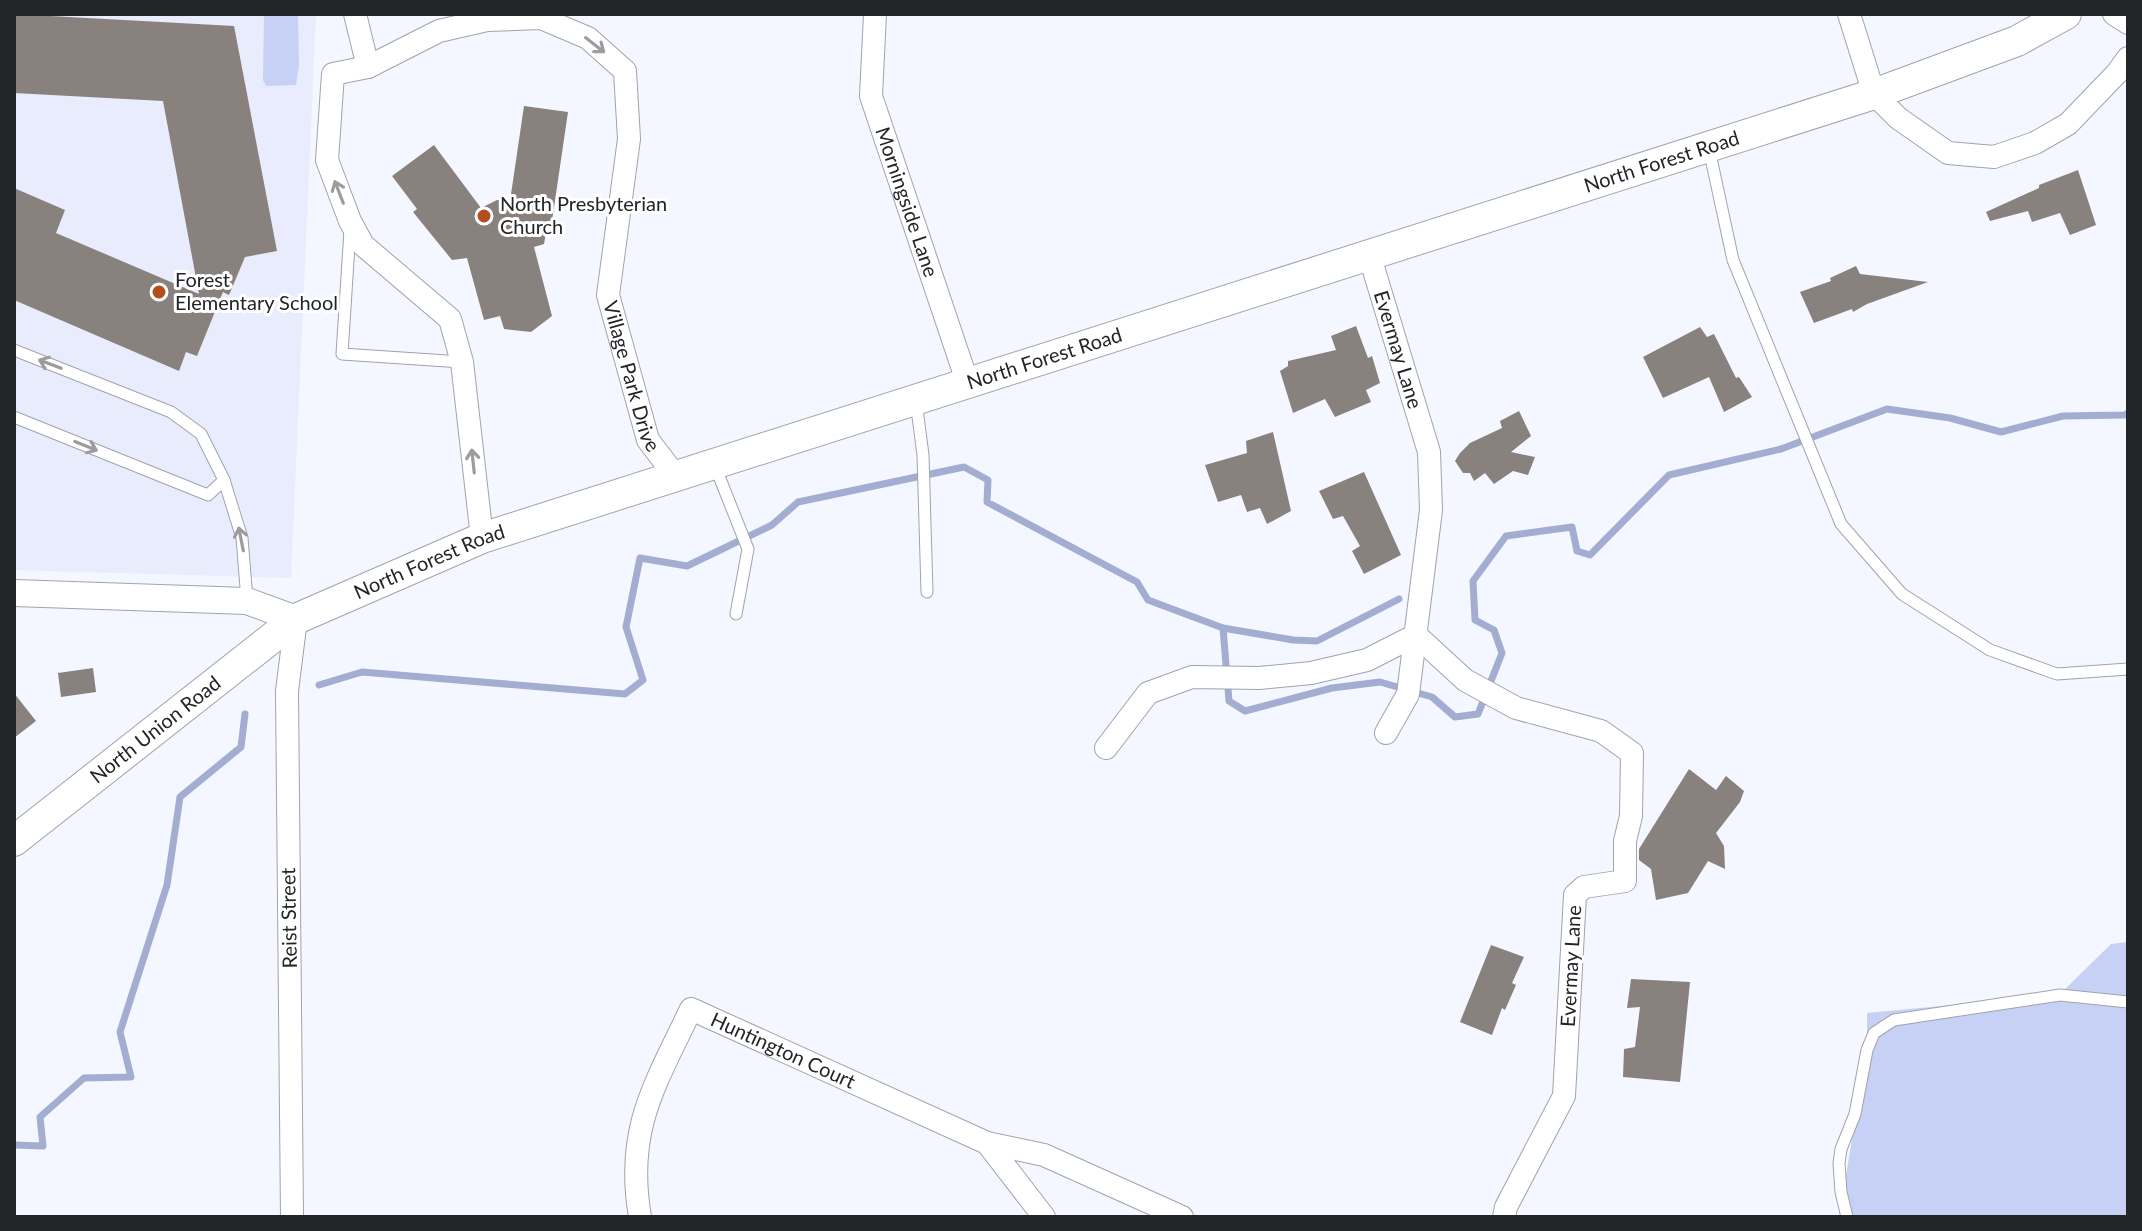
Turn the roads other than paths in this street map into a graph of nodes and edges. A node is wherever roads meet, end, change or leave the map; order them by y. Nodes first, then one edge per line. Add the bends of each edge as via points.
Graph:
1 (355, 14) edge
2 (875, 14) edge
3 (1849, 14) edge
4 (2066, 14) edge
5 (2114, 14) edge
6 (2128, 23) edge
7 (2128, 58) edge
8 (368, 67) junction
9 (1874, 94) junction
10 (1709, 149) junction
11 (350, 221) junction
12 (1369, 254) junction
13 (14, 350) edge
14 (462, 362) junction
15 (968, 384) junction
16 (916, 401) junction
17 (14, 417) edge
18 (715, 466) junction
19 (677, 478) junction
20 (224, 480) junction
21 (482, 538) junction
22 (927, 592) dead end
23 (14, 593) edge
24 (247, 601) junction
25 (736, 614) dead end
26 (296, 619) junction
27 (1416, 635) junction
28 (2128, 669) edge
29 (1386, 733) dead end
30 (1106, 748) dead end
31 (14, 841) edge
32 (2128, 1002) edge
33 (987, 1143) junction
34 (292, 1217) edge
35 (640, 1217) edge
36 (1044, 1217) edge
37 (1182, 1217) edge
38 (1504, 1217) edge
39 (1847, 1217) edge

1 - 8 street
2 - 15 street, Morningside Lane via 871,96
3 - 9 street
4 - 9 main road, North Forest Road via 2017,41
5 - 6 street
7 - 9 street via 2068,124 1994,157 1948,153
11 -> 8 street, Village Park Drive via 327,160 333,74
8 -> 19 street, Village Park Drive via 439,31 487,20 541,18 588,38 625,71 629,139 608,295 648,440
9 - 10 main road, North Forest Road
10 - 12 main road, North Forest Road
10 - 28 lane via 1733,260 1841,524 1902,594 1990,650 2057,674
11 - 14 street, Village Park Drive via 363,245 450,319
11 - 14 lane via 342,354
12 - 15 main road, North Forest Road
12 - 27 street, Evermay Lane via 1429,452 1431,510
20 -> 13 lane via 201,434 171,412
21 -> 14 street, Village Park Drive
15 - 16 main road, North Forest Road
16 - 18 main road, North Forest Road
16 - 22 lane
17 -> 20 lane via 208,495
18 - 19 main road, North Forest Road
18 - 25 lane via 748,549
19 - 21 main road, North Forest Road
24 -> 20 lane via 242,538
21 - 26 main road, North Forest Road
23 - 24 street
24 - 26 street
26 - 31 main road, North Union Road
26 - 34 street, Reist Street via 287,691
27 - 29 street, Evermay Lane via 1408,694
27 - 30 street via 1367,660 1311,673 1192,677 1148,693
27 - 38 street, Evermay Lane via 1465,680 1516,708 1601,731 1632,753 1625,881 1584,887 1575,895 1564,1096
32 - 39 lane via 2060,995 1894,1020 1874,1033 1841,1149
33 - 35 street, Huntington Court via 691,1009 639,1126
33 - 36 street, Huntington Court
33 - 37 street, Huntington Court via 1044,1155

